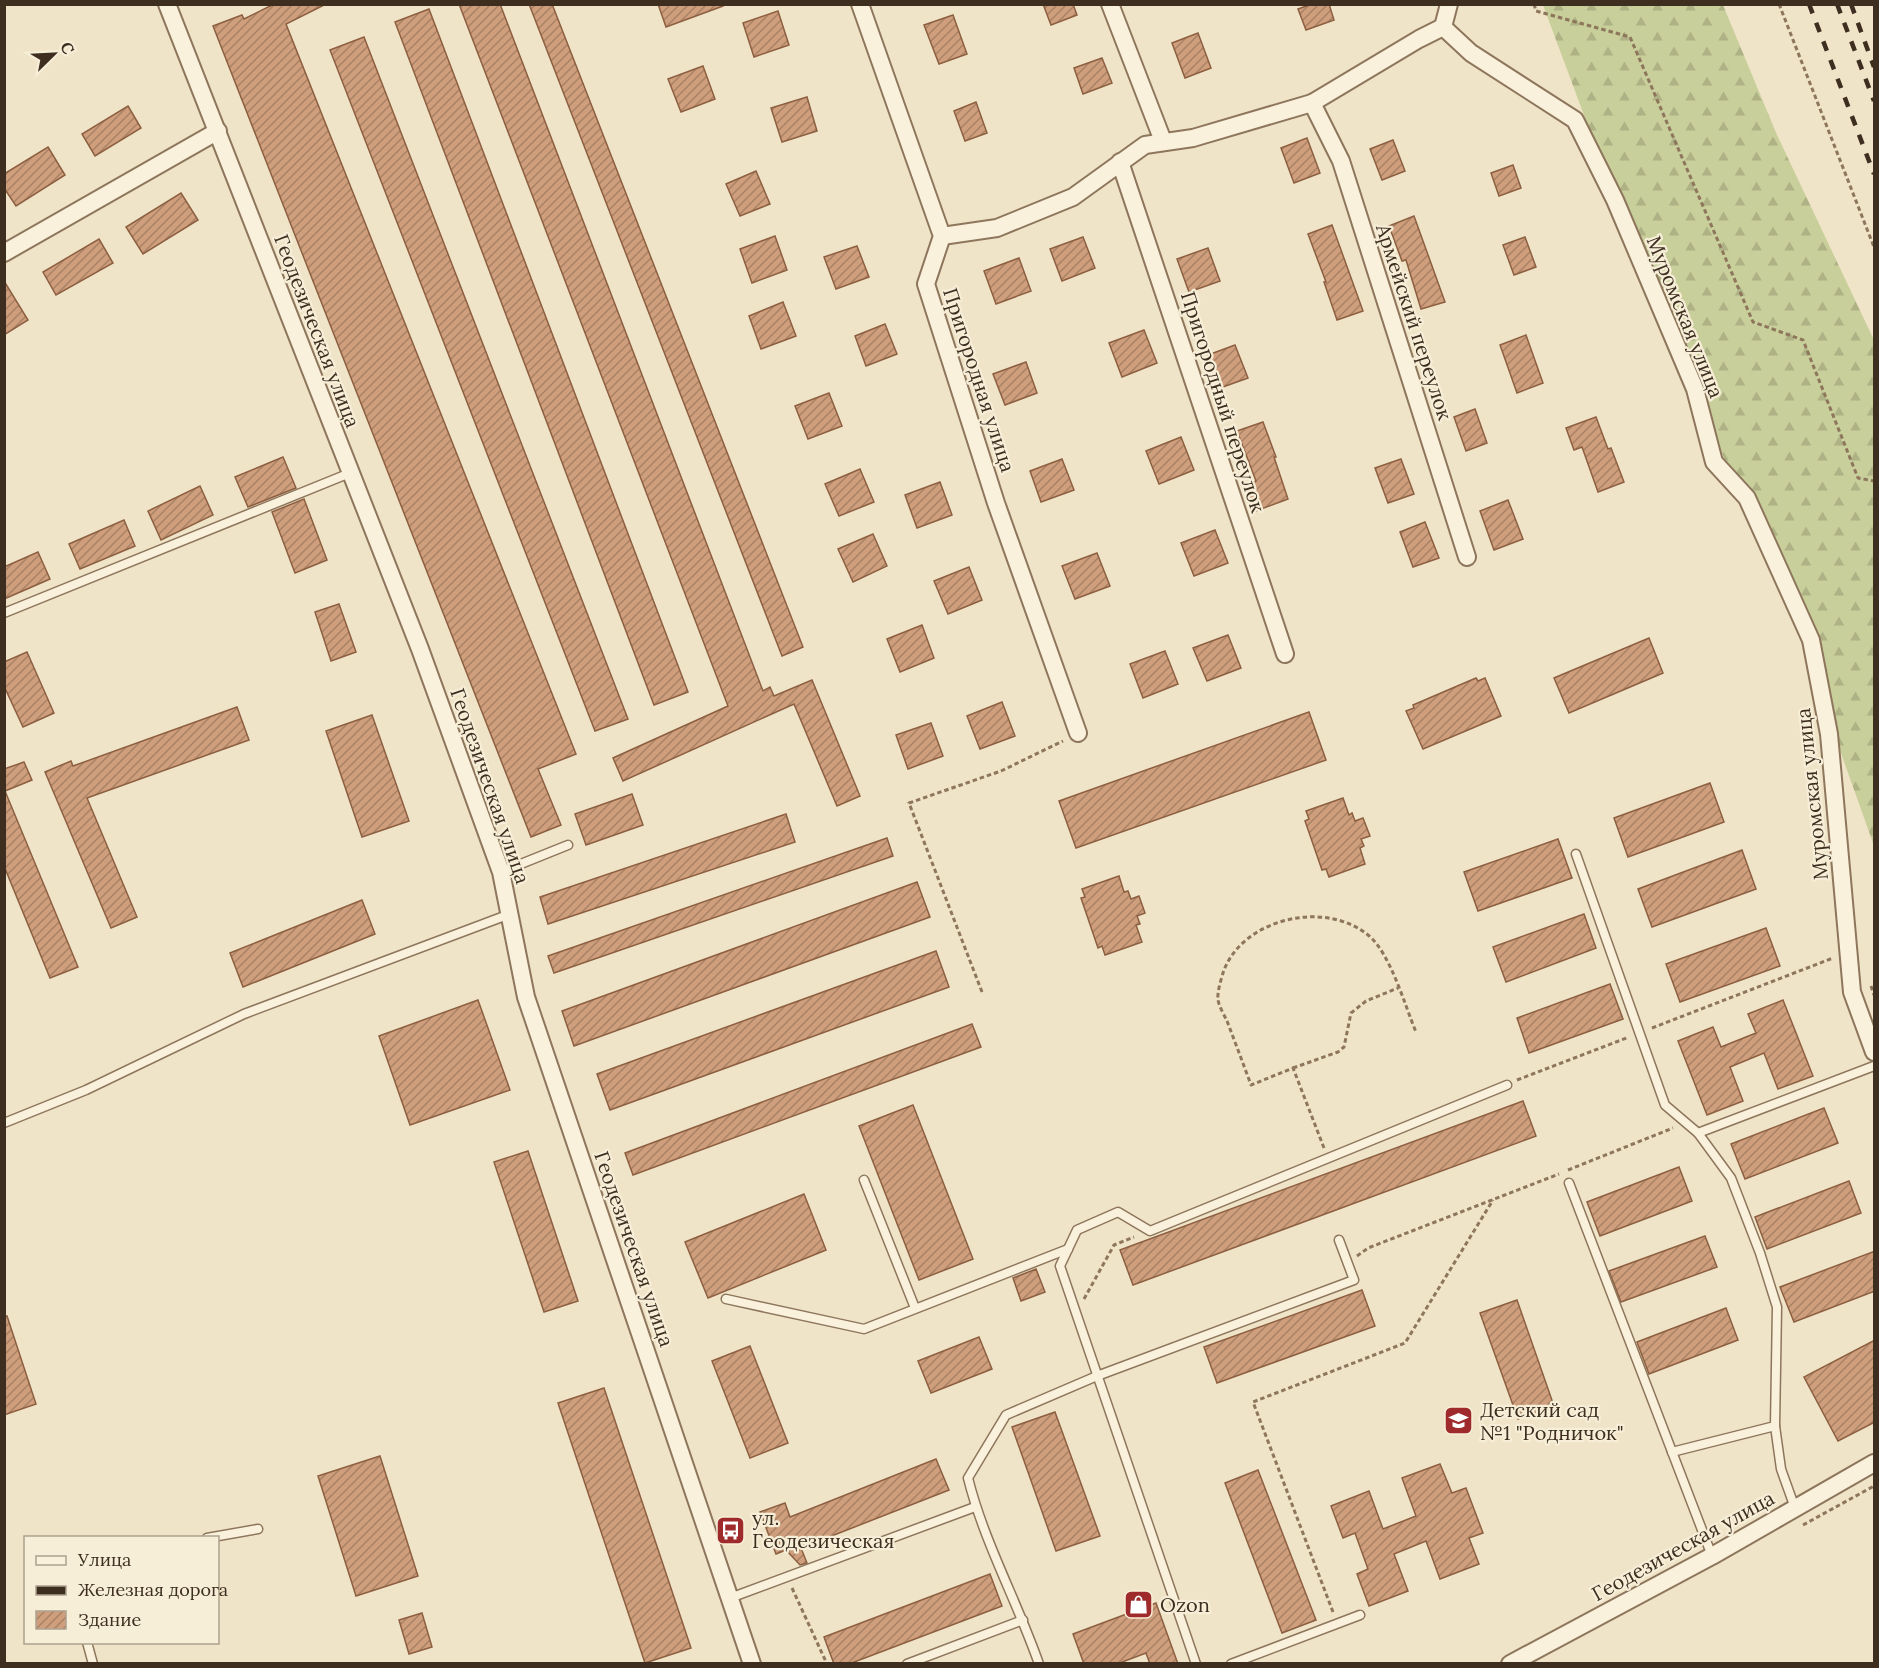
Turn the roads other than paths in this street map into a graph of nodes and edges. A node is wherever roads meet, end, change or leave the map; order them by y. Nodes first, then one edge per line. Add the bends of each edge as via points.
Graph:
1 (167, 4) edge
2 (860, 4) edge
3 (1110, 4) edge
4 (1449, 4) edge
5 (1443, 27) junction
6 (1312, 103) junction
7 (218, 131) junction
8 (1163, 141) junction
9 (1120, 162) junction
10 (942, 236) junction
11 (4, 252) edge
12 (350, 473) junction
13 (1467, 557) dead end
14 (4, 613) edge
15 (1285, 654) dead end
16 (1078, 733) road end
17 (568, 845) dead end
18 (1576, 854) dead end
19 (501, 872) junction
20 (510, 914) junction
21 (1875, 1052) edge
22 (1875, 1066) edge
23 (1507, 1085) road end
24 (4, 1123) edge
25 (1698, 1133) junction
26 (864, 1180) dead end
27 (1569, 1183) dead end
28 (1339, 1240) dead end
29 (1068, 1249) junction
30 (726, 1299) dead end
31 (915, 1308) junction
32 (1097, 1376) junction
33 (1775, 1426) junction
34 (1672, 1452) junction
35 (1875, 1463) edge
36 (975, 1507) junction
37 (1795, 1508) junction
38 (258, 1528) dead end
39 (217, 1536) edge
40 (1712, 1556) junction
41 (730, 1598) junction
42 (1360, 1615) dead end
43 (1023, 1620) junction
44 (88, 1644) edge
45 (93, 1664) edge
46 (752, 1664) edge
47 (907, 1664) edge
48 (1038, 1664) edge
49 (1196, 1664) edge
50 (1231, 1664) edge
51 (1510, 1664) edge

1 - 7 street, Геодезическая улица
2 - 10 street
3 - 8 street
4 - 5 street
5 - 6 street
5 - 21 street, Муромская улица via 1471,53 1575,120 1615,200 1695,388 1714,462 1747,498 1811,640 1829,734 1852,993
6 - 8 street via 1193,138
6 - 13 street, Армейский переулок via 1341,161
7 - 11 street
7 - 12 street, Геодезическая улица
8 - 9 street via 1145,145
9 - 10 street via 1073,197 997,228
9 - 15 street, Пригородный переулок
10 - 16 street, Пригородная улица via 926,284 996,502
12 - 14 lane
12 - 19 street, Геодезическая улица via 420,648
17 - 19 lane
18 - 25 lane via 1665,1104
19 - 20 street, Геодезическая улица
20 - 24 lane via 244,1014 86,1090
20 - 41 street, Геодезическая улица via 526,997
22 - 25 lane
23 - 29 lane via 1150,1231 1118,1212 1077,1230
25 - 33 lane via 1731,1178 1777,1307
26 - 31 lane
27 - 34 lane
28 - 32 lane via 1354,1280
29 - 31 lane
29 - 32 lane via 1060,1266
30 - 31 lane via 864,1329
32 - 36 lane via 1006,1415 968,1478
32 - 49 lane
33 - 34 lane
33 - 37 lane via 1781,1469
34 - 40 lane
35 - 37 street, Геодезическая улица
36 - 41 lane
36 - 43 lane
37 - 40 street, Геодезическая улица
38 - 39 lane
40 - 51 street, Геодезическая улица
41 - 46 street, Геодезическая улица
42 - 50 lane
43 - 47 lane
43 - 48 lane
44 - 45 lane

